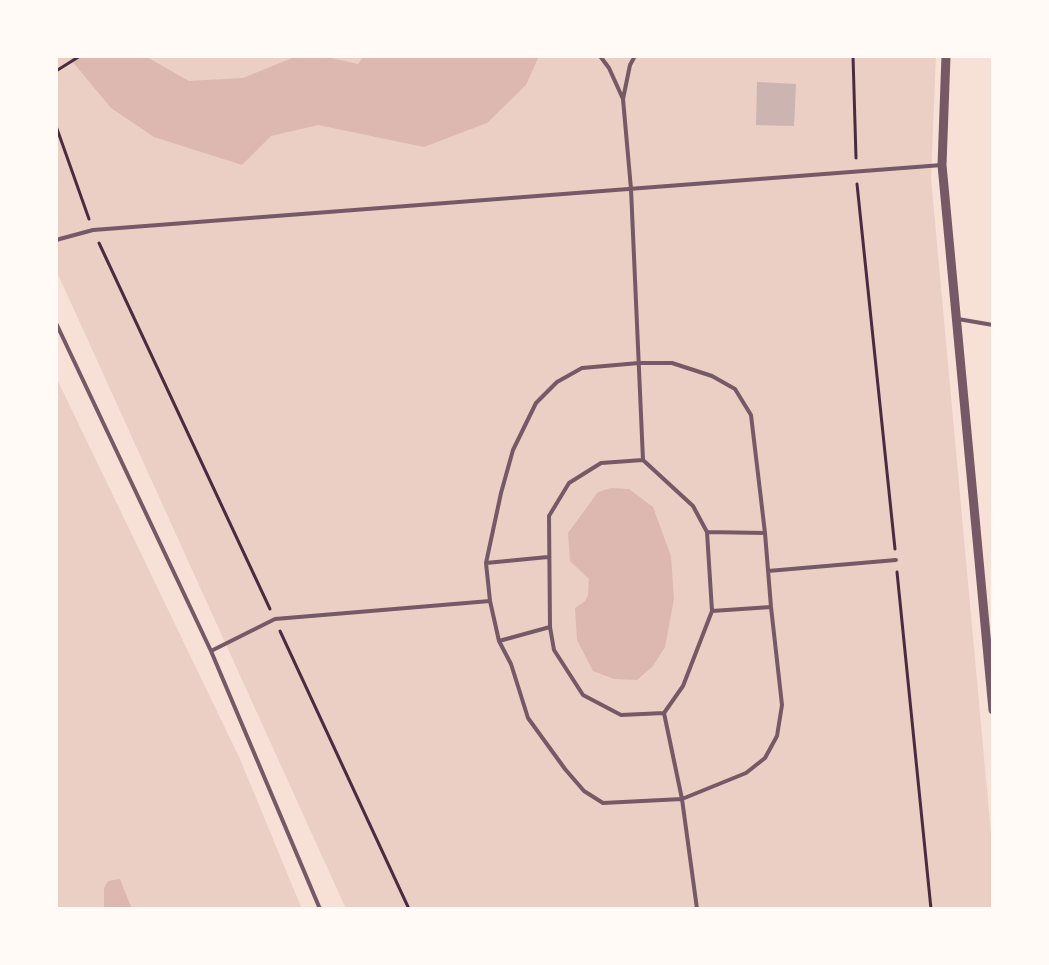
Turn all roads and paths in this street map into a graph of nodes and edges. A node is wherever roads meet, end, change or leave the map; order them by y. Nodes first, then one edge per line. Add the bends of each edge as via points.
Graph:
1 (80, 56) edge
2 (600, 56) edge
3 (635, 56) edge
4 (854, 56) edge
5 (946, 56) edge
6 (56, 71) edge
7 (623, 99) junction
8 (56, 126) edge
9 (942, 165) junction
10 (856, 172) junction
11 (631, 189) junction
12 (93, 230) junction
13 (56, 240) edge
14 (956, 318) junction
15 (56, 323) edge
16 (993, 325) edge
17 (639, 363) junction
18 (643, 460) junction
19 (707, 532) junction
20 (766, 533) junction
21 (548, 557) junction
22 (896, 560) junction
23 (486, 563) junction
24 (768, 571) junction
25 (490, 601) junction
26 (771, 607) junction
27 (712, 612) junction
28 (275, 619) junction
29 (550, 626) junction
30 (500, 641) junction
31 (211, 651) junction
32 (993, 710) edge
33 (664, 713) junction
34 (682, 799) junction
35 (320, 909) edge
36 (409, 909) edge
37 (697, 909) edge
38 (932, 909) edge

1 - 6 path
2 - 7 lane
3 - 7 lane
4 - 10 path
5 - 9 street
7 - 11 lane
8 - 12 path
9 - 10 lane
9 - 14 street
10 - 11 lane
10 - 22 path
11 - 12 lane
11 - 17 lane
12 - 13 lane
12 - 28 path
14 - 16 lane
14 - 32 street
15 - 31 lane
17 - 18 lane
17 - 20 lane via 672,363 712,376 735,389 751,415
17 - 23 lane via 582,368 557,382 536,403 513,450
18 - 19 lane via 693,506
18 - 21 lane via 601,463 569,482 549,516
19 - 20 lane
19 - 27 lane
20 - 24 lane
21 - 23 lane
21 - 29 lane
22 - 24 lane
22 - 38 path
23 - 25 lane
24 - 26 lane
25 - 28 lane
25 - 30 lane
26 - 27 lane
26 - 34 lane via 782,704 777,736 766,758 746,773
27 - 33 lane via 683,686
28 - 31 lane
28 - 36 path
29 - 30 lane
29 - 33 lane via 554,650 584,695 621,715
30 - 34 lane via 512,664 528,718 584,791 603,803
31 - 35 lane
33 - 34 lane
34 - 37 lane

